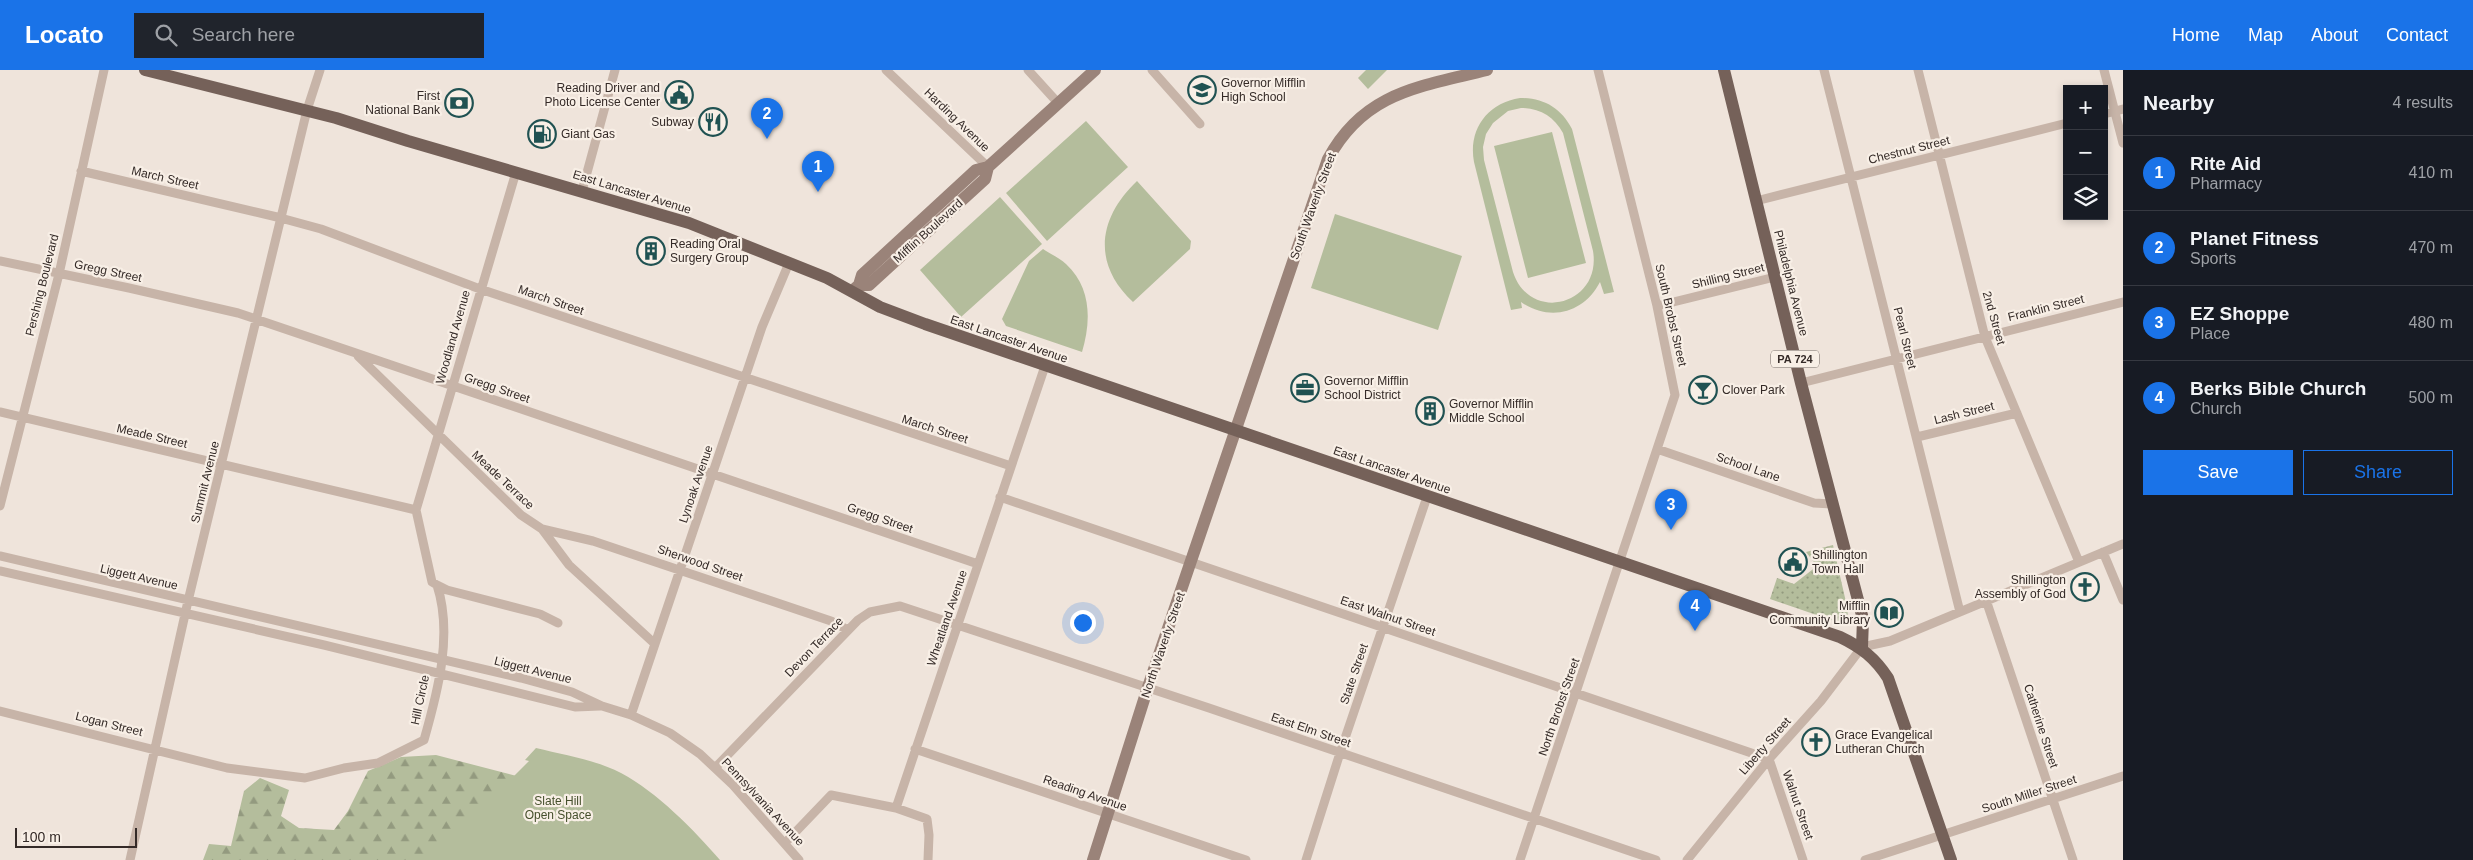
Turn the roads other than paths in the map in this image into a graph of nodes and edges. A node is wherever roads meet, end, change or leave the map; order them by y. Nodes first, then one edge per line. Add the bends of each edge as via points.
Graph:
1 (104, 70) edge
2 (145, 70) edge
3 (320, 70) edge
4 (615, 70) edge
5 (886, 70) edge
6 (1028, 70) edge
7 (1095, 70) edge
8 (1152, 70) edge
9 (1487, 70) edge
10 (1598, 70) edge
11 (1724, 70) edge
12 (1824, 70) edge
13 (1918, 70) edge
14 (2104, 70) edge
15 (1058, 103) junction
16 (307, 110) junction
17 (2119, 110) edge
18 (1200, 124) dead end
19 (2063, 124) edge
20 (2123, 143) edge
21 (1939, 156) junction
22 (988, 167) junction
23 (81, 171) junction
24 (516, 172) junction
25 (1852, 177) junction
26 (582, 191) junction
27 (1756, 201) junction
28 (281, 219) junction
29 (0, 261) edge
30 (789, 263) junction
31 (59, 274) junction
32 (1775, 277) junction
33 (855, 288) junction
34 (480, 289) junction
35 (2123, 302) edge
36 (1657, 306) junction
37 (257, 319) junction
38 (1984, 337) junction
39 (356, 354) junction
40 (1898, 358) junction
41 (1045, 366) junction
42 (744, 378) junction
43 (1801, 382) junction
44 (452, 386) junction
45 (0, 412) edge
46 (2017, 413) junction
47 (22, 418) junction
48 (1235, 431) junction
49 (438, 435) junction
50 (1917, 437) junction
51 (1657, 449) junction
52 (222, 465) junction
53 (1011, 466) junction
54 (712, 474) junction
55 (1000, 497) junction
56 (1427, 497) junction
57 (1832, 504) junction
58 (0, 506) edge
59 (416, 510) junction
60 (542, 529) junction
61 (2123, 544) edge
62 (2103, 552) junction
63 (0, 556) edge
64 (1620, 562) junction
65 (2079, 562) junction
66 (1191, 563) junction
67 (978, 564) junction
68 (680, 570) junction
69 (0, 571) edge
70 (437, 585) junction
71 (1986, 600) junction
72 (2123, 600) edge
73 (188, 601) junction
74 (1960, 612) junction
75 (185, 614) junction
76 (558, 623) dead end
77 (958, 624) junction
78 (1382, 628) junction
79 (848, 630) junction
80 (655, 644) junction
81 (1862, 648) junction
82 (441, 660) junction
83 (438, 672) junction
84 (1148, 687) junction
85 (1576, 694) junction
86 (602, 706) junction
87 (0, 711) edge
88 (632, 715) junction
89 (154, 748) junction
90 (916, 749) junction
91 (1340, 753) junction
92 (1769, 759) junction
93 (210, 764) joint
94 (715, 768) junction
95 (2123, 776) edge
96 (2053, 800) junction
97 (896, 808) junction
98 (1108, 814) junction
99 (1534, 819) junction
100 (1942, 834) junction
101 (785, 843) junction
102 (130, 860) edge
103 (800, 860) edge
104 (928, 860) edge
105 (1093, 860) edge
106 (1246, 860) edge
107 (1306, 860) edge
108 (1520, 860) edge
109 (1656, 860) edge
110 (1687, 860) edge
111 (1803, 860) edge
112 (1865, 860) edge
113 (1951, 860) edge
114 (2073, 860) edge

1 - 23 street, Pershing Boulevard
2 - 16 main road, East Lancaster Avenue
3 - 16 street, Summit Avenue
4 - 26 street
5 - 22 street, Harding Avenue
6 - 15 street
7 - 15 street, Mifflin Boulevard
8 - 18 street
9 - 48 street, South Waverly Street via 1391,96 1360,116 1341,138 1323,173
10 - 36 street, South Brobst Street
11 - 27 main road, Philadelphia Avenue / PA 724
12 - 25 street, Pearl Street
13 - 21 street, 2nd Street
14 - 17 street
15 - 22 street, Mifflin Boulevard
16 - 24 main road, East Lancaster Avenue
16 - 28 street, Summit Avenue
17 - 20 street
19 - 21 street, Chestnut Street
21 - 25 street, Chestnut Street
21 - 38 street, 2nd Street
22 - 33 street, Mifflin Boulevard via 976,170 862,275
23 - 28 street, March Street
23 - 31 street, Pershing Boulevard
24 - 26 main road, East Lancaster Avenue
24 - 34 street, Woodland Avenue
25 - 27 street, Chestnut Street
25 - 40 street, Pearl Street
26 - 30 main road, East Lancaster Avenue via 689,223
27 - 32 main road, Philadelphia Avenue / PA 724
28 - 34 street, March Street via 321,229
28 - 37 street, Summit Avenue
29 - 31 street, Gregg Street
30 - 33 main road, East Lancaster Avenue
30 - 42 street, Lynoak Avenue
31 - 37 street, Gregg Street
31 - 47 street, Pershing Boulevard
32 - 36 street, Shilling Street
32 - 43 main road, Philadelphia Avenue / PA 724
33 - 41 main road, East Lancaster Avenue via 880,307
34 - 42 street, March Street
34 - 44 street, Woodland Avenue
35 - 38 street, Franklin Street
36 - 51 street, South Brobst Street via 1675,395
37 - 39 street, Gregg Street
37 - 52 street, Summit Avenue
38 - 40 street, Franklin Street
38 - 46 street, 2nd Street
39 - 44 street, Gregg Street
39 - 49 street, Meade Terrace
40 - 43 street, Franklin Street
40 - 50 street, Pearl Street
41 - 48 main road, East Lancaster Avenue
41 - 53 street, Wheatland Avenue
42 - 53 street, March Street
42 - 54 street, Lynoak Avenue
43 - 57 main road, Philadelphia Avenue / PA 724
44 - 49 street, Woodland Avenue
44 - 54 street, Gregg Street
45 - 47 street, Meade Street
46 - 50 street, Lash Street
46 - 65 street, 2nd Street
47 - 52 street, Meade Street
47 - 58 street, Pershing Boulevard
48 - 56 main road, East Lancaster Avenue
48 - 66 street, North Waverly Street
49 - 59 street, Woodland Avenue
49 - 60 street, Meade Terrace via 521,515
50 - 74 street, Pearl Street
51 - 57 street, School Lane via 1814,503
51 - 64 street, South Brobst Street
52 - 59 street, Meade Street
52 - 73 street, Summit Avenue
53 - 55 street, Wheatland Avenue
54 - 67 street, Gregg Street
54 - 68 street, Lynoak Avenue
55 - 66 street, East Walnut Street
55 - 67 street, Wheatland Avenue
56 - 64 main road, East Lancaster Avenue
56 - 78 street, State Street
57 - 81 main road, Philadelphia Avenue / PA 724 via 1863,619
59 - 70 street, Hill Circle via 432,582
60 - 68 street, Sherwood Street via 593,541
60 - 80 street, Meade Terrace via 569,565
61 - 62 street
62 - 65 street
62 - 72 street
63 - 73 street, Liggett Avenue
64 - 81 main road, East Lancaster Avenue via 1840,637
64 - 85 street, North Brobst Street
65 - 71 street
66 - 78 street, East Walnut Street
66 - 84 street, North Waverly Street
67 - 77 street, Wheatland Avenue
68 - 79 street, Sherwood Street via 831,621
68 - 80 street, Lynoak Avenue
69 - 75 street, Liggett Avenue
70 - 76 street via 540,614
70 - 82 street, Hill Circle via 444,616
71 - 74 street
71 - 96 street, Catherine Street
73 - 75 street, Summit Avenue
73 - 82 street, Liggett Avenue
74 - 81 street via 1890,641
75 - 83 street, Liggett Avenue
75 - 89 street, Summit Avenue
77 - 79 street, Devon Terrace via 900,606 870,612
77 - 84 street, East Elm Street
77 - 90 street, Wheatland Avenue
78 - 85 street, East Walnut Street
78 - 91 street, State Street
79 - 94 street, Devon Terrace
80 - 88 street, Lynoak Avenue
81 - 92 street, Liberty Street
81 - 100 main road, East Lancaster Avenue via 1881,667 1892,687
82 - 83 street, Hill Circle
82 - 86 street, Liggett Avenue via 572,692
83 - 86 street, Liggett Avenue via 575,707
83 - 93 street, Hill Circle via 424,740 378,763 305,778
84 - 91 street, East Elm Street
84 - 98 street, North Waverly Street
85 - 92 street, East Walnut Street
85 - 99 street, North Brobst Street
86 - 88 street, Pennsylvania Avenue
87 - 89 street, Logan Street
88 - 94 street, Pennsylvania Avenue via 670,733
89 - 93 street, Logan Street
89 - 102 street, Summit Avenue
90 - 97 street, Wheatland Avenue
90 - 98 street, Reading Avenue
91 - 99 street, East Elm Street
91 - 107 street, State Street
92 - 110 street, Liberty Street
92 - 111 street, Walnut Street
94 - 101 street, Pennsylvania Avenue
95 - 96 street, South Miller Street
96 - 100 street, South Miller Street
96 - 114 street, Catherine Street
97 - 101 street via 831,795
97 - 104 street via 927,819
98 - 105 street, North Waverly Street
98 - 106 street, Reading Avenue
99 - 108 street, North Brobst Street
99 - 109 street, East Elm Street
100 - 112 street, South Miller Street
100 - 113 main road, East Lancaster Avenue
101 - 103 street, Pennsylvania Avenue

